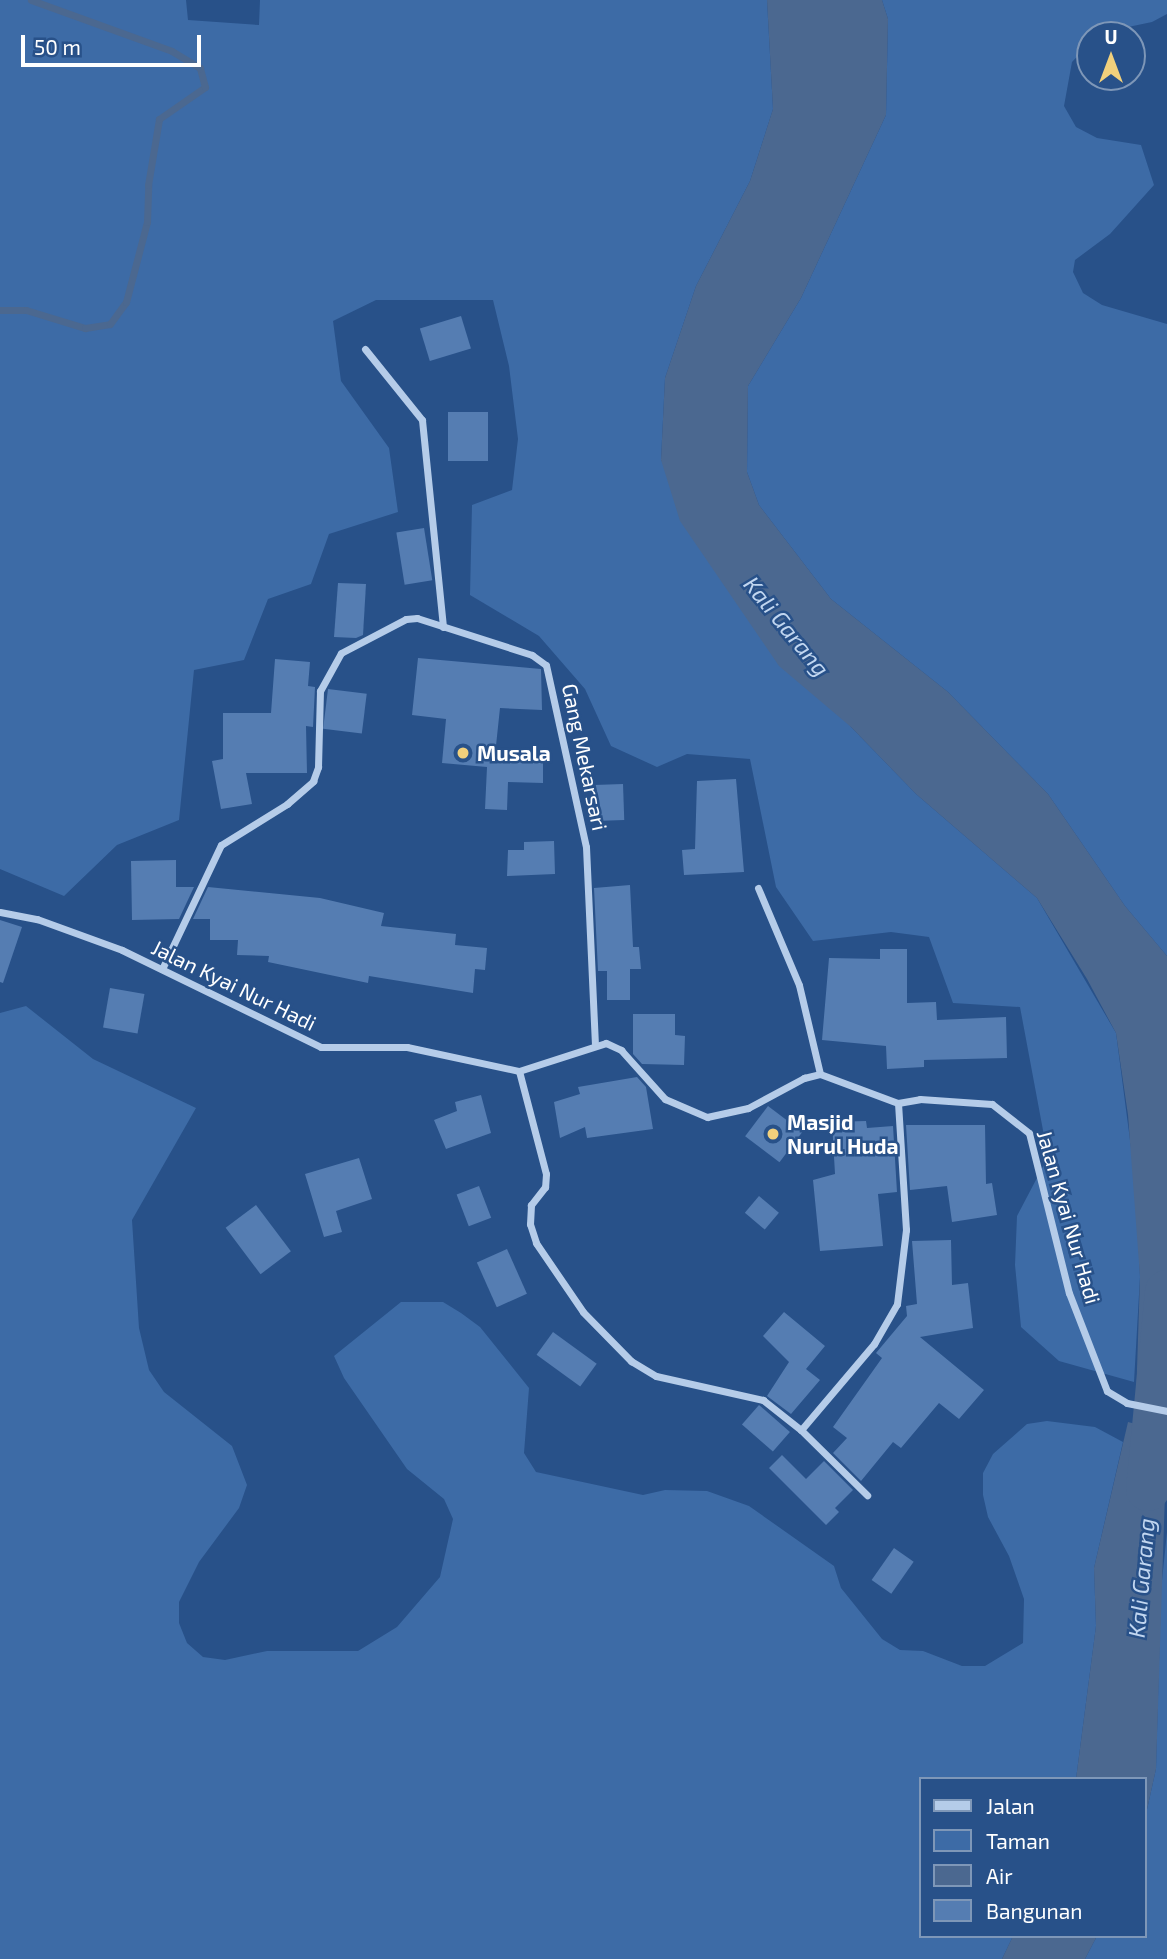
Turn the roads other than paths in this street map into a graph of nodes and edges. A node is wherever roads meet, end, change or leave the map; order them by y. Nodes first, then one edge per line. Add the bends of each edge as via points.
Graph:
1 (365, 349) dead end
2 (443, 627) junction
3 (758, 888) dead end
4 (0, 912) edge
5 (162, 969) junction
6 (595, 1044) junction
7 (519, 1071) junction
8 (820, 1074) junction
9 (898, 1103) junction
10 (1167, 1411) edge
11 (801, 1430) junction
12 (867, 1495) dead end

1 - 2 street via 422,420
2 - 5 street, Gang Mekarsari via 406,619 341,653 320,691 318,767 313,781 221,845
2 - 6 street, Gang Mekarsari via 532,655 549,671 586,847
3 - 8 street via 799,985
4 - 5 street, Jalan Kyai Nur Hadi via 49,924
5 - 7 street, Jalan Kyai Nur Hadi via 321,1047 407,1047
6 - 7 street, Jalan Kyai Nur Hadi via 548,1065
6 - 8 street via 621,1050 665,1099 708,1117 748,1108
7 - 11 street via 546,1174 545,1187 531,1205 530,1224 536,1243 583,1312 631,1361 656,1376 763,1400
8 - 9 street, Jalan Kyai Nur Hadi
9 - 10 street, Jalan Kyai Nur Hadi via 920,1099 992,1104 1025,1126 1069,1293 1107,1391 1127,1404
9 - 11 street via 906,1230 897,1304 874,1344
11 - 12 street

